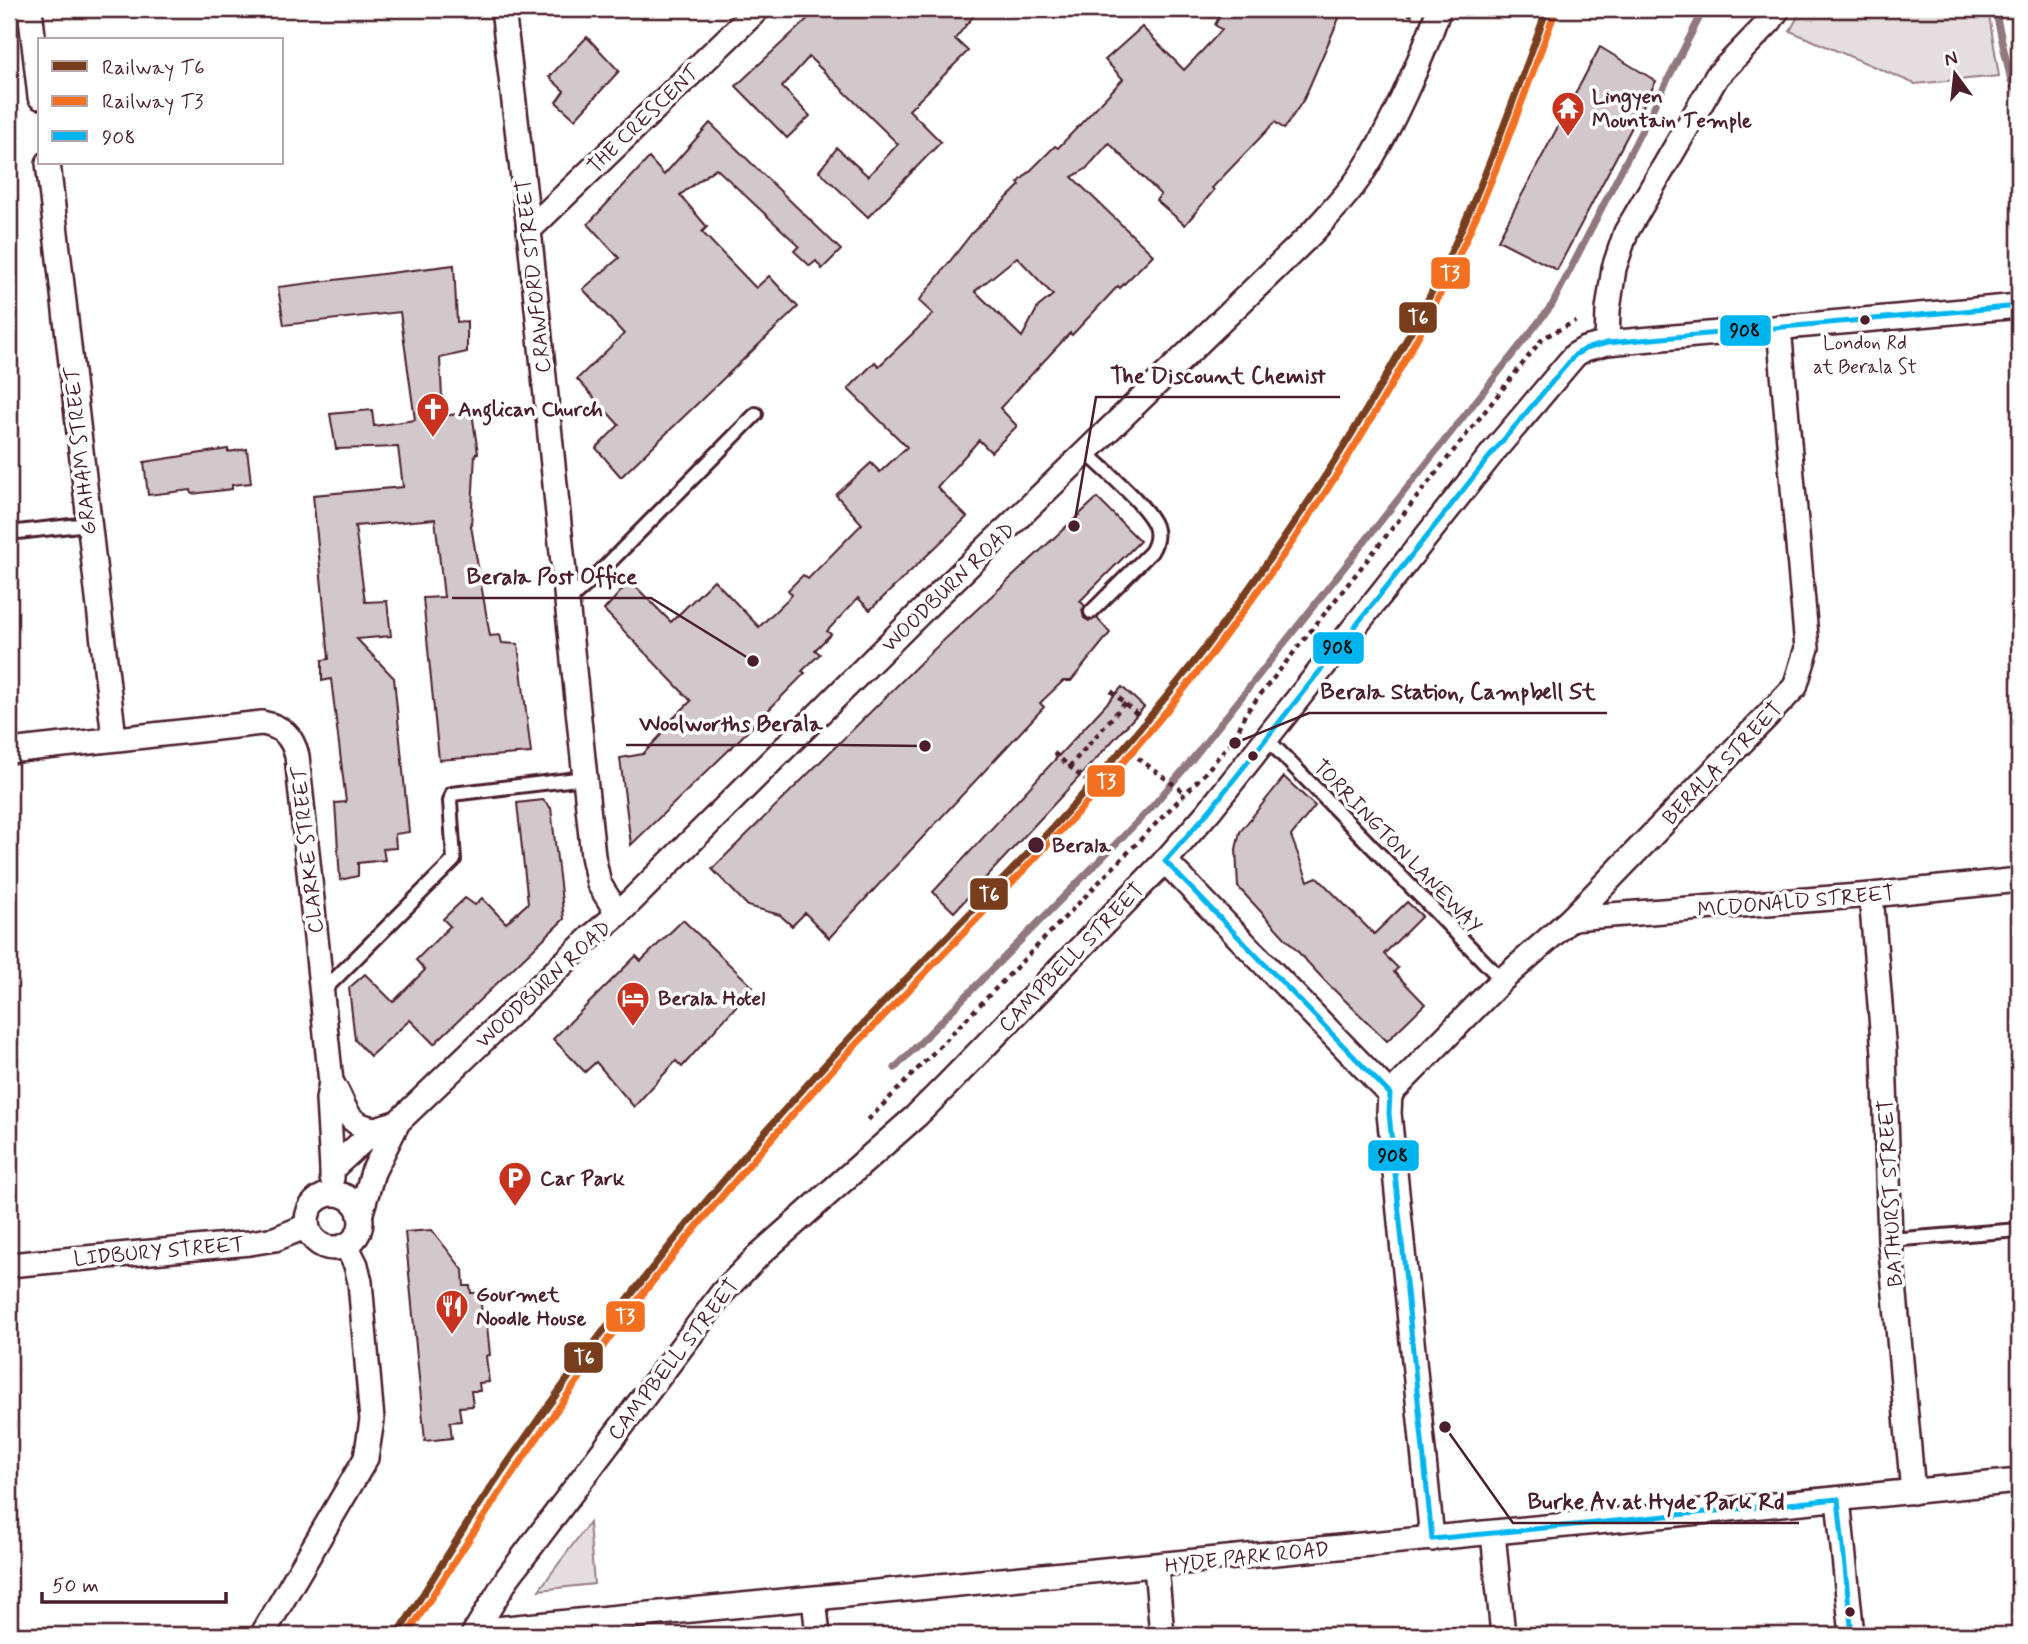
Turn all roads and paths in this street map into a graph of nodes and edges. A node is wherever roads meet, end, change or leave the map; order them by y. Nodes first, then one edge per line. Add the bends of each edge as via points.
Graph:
1 (30, 9) edge
2 (503, 9) edge
3 (758, 9) edge
4 (1439, 9) edge
5 (1778, 9) edge
6 (38, 79) edge
7 (48, 164) edge
8 (529, 230) junction
9 (2019, 306) edge
10 (1576, 321) dead end
11 (1779, 327) junction
12 (1607, 343) junction
13 (756, 414) dead end
14 (1087, 452) junction
15 (88, 524) junction
16 (9, 533) edge
17 (567, 602) junction
18 (1091, 612) dead end
19 (1111, 691) dead end
20 (1125, 704) junction
21 (1140, 717) dead end
22 (114, 738) junction
23 (1266, 738) junction
24 (9, 751) edge
25 (1130, 752) dead end
26 (1054, 753) dead end
27 (1069, 766) junction
28 (585, 778) junction
29 (1085, 780) dead end
30 (1185, 793) junction
31 (1166, 861) junction
32 (2019, 880) edge
33 (1871, 895) junction
34 (618, 914) junction
35 (1572, 918) junction
36 (1502, 980) junction
37 (322, 993) junction
38 (331, 1082) junction
39 (1390, 1094) junction
40 (868, 1120) dead end
41 (387, 1125) junction
42 (332, 1170) junction
43 (330, 1195) junction
44 (360, 1216) junction
45 (307, 1226) junction
46 (2019, 1230) edge
47 (1890, 1240) junction
48 (346, 1245) junction
49 (9, 1265) edge
50 (2019, 1481) edge
51 (1913, 1492) junction
52 (1838, 1499) junction
53 (1493, 1533) junction
54 (1432, 1539) junction
55 (1156, 1566) junction
56 (814, 1599) junction
57 (474, 1633) edge
58 (262, 1635) edge
59 (818, 1635) edge
60 (1162, 1635) edge
61 (1503, 1635) edge
62 (1852, 1635) edge

1 - 6 street
2 - 8 street, CRAWFORD STREET
3 - 8 street, THE CRESCENT
4 - 14 street, WOODBURN ROAD via 1377,148 1339,204
5 - 12 street via 1717,76 1626,232 1614,268
7 - 15 street, GRAHAM STREET
8 - 17 street, CRAWFORD STREET
9 - 11 street, CAMPBELL STREET
10 - 30 path via 1543,338 1245,714 1237,734
11 - 12 street, CAMPBELL STREET
11 - 35 street, BERALA STREET via 1807,648 1796,687
12 - 23 street, CAMPBELL STREET via 1585,349 1567,363
13 - 17 lane
14 - 18 lane via 1156,527 1156,544 1145,559
14 - 34 street, WOODBURN ROAD
15 - 16 lane
15 - 22 street, GRAHAM STREET
17 - 28 street, CRAWFORD STREET
19 - 20 path
20 - 21 path
20 - 27 path
22 - 24 street, CLARKE STREET
22 - 37 street, CLARKE STREET via 262,723 285,731 297,756
23 - 31 street, CAMPBELL STREET
23 - 36 lane, TORRINGTON LANEWAY
25 - 30 path
26 - 27 path
27 - 29 path
28 - 34 street, CRAWFORD STREET via 598,884
28 - 37 lane via 452,794 454,860
30 - 40 path
31 - 39 street
31 - 57 street, CAMPBELL STREET via 916,1116 741,1272 508,1577
32 - 33 street, MCDONALD STREET
33 - 35 street, MCDONALD STREET
33 - 47 street, BATHURST STREET via 1884,1053
34 - 41 street, WOODBURN ROAD
35 - 36 street, BERALA STREET
36 - 39 street, BERALA STREET
37 - 38 street, CLARKE STREET
38 - 41 street, CLARKE STREET via 354,1122
38 - 42 street, CLARKE STREET
39 - 54 street
41 - 42 street, WOODBURN ROAD
41 - 44 street, WOODBURN ROAD
42 - 43 street
43 - 44 street via 349,1199
43 - 45 street via 311,1207
44 - 48 street via 360,1229
45 - 48 street via 323,1247
45 - 49 street, LIDBURY STREET via 250,1243
46 - 47 lane
47 - 51 street, BATHURST STREET
48 - 58 street via 356,1265 361,1296 372,1420 366,1458
50 - 51 street, HYDE PARK ROAD
51 - 52 street, HYDE PARK ROAD
52 - 53 street, HYDE PARK ROAD
52 - 62 street
53 - 54 street, HYDE PARK ROAD
53 - 61 street
54 - 55 street, HYDE PARK ROAD
55 - 56 street, HYDE PARK ROAD
55 - 60 street
56 - 57 street, HYDE PARK ROAD
56 - 59 street

